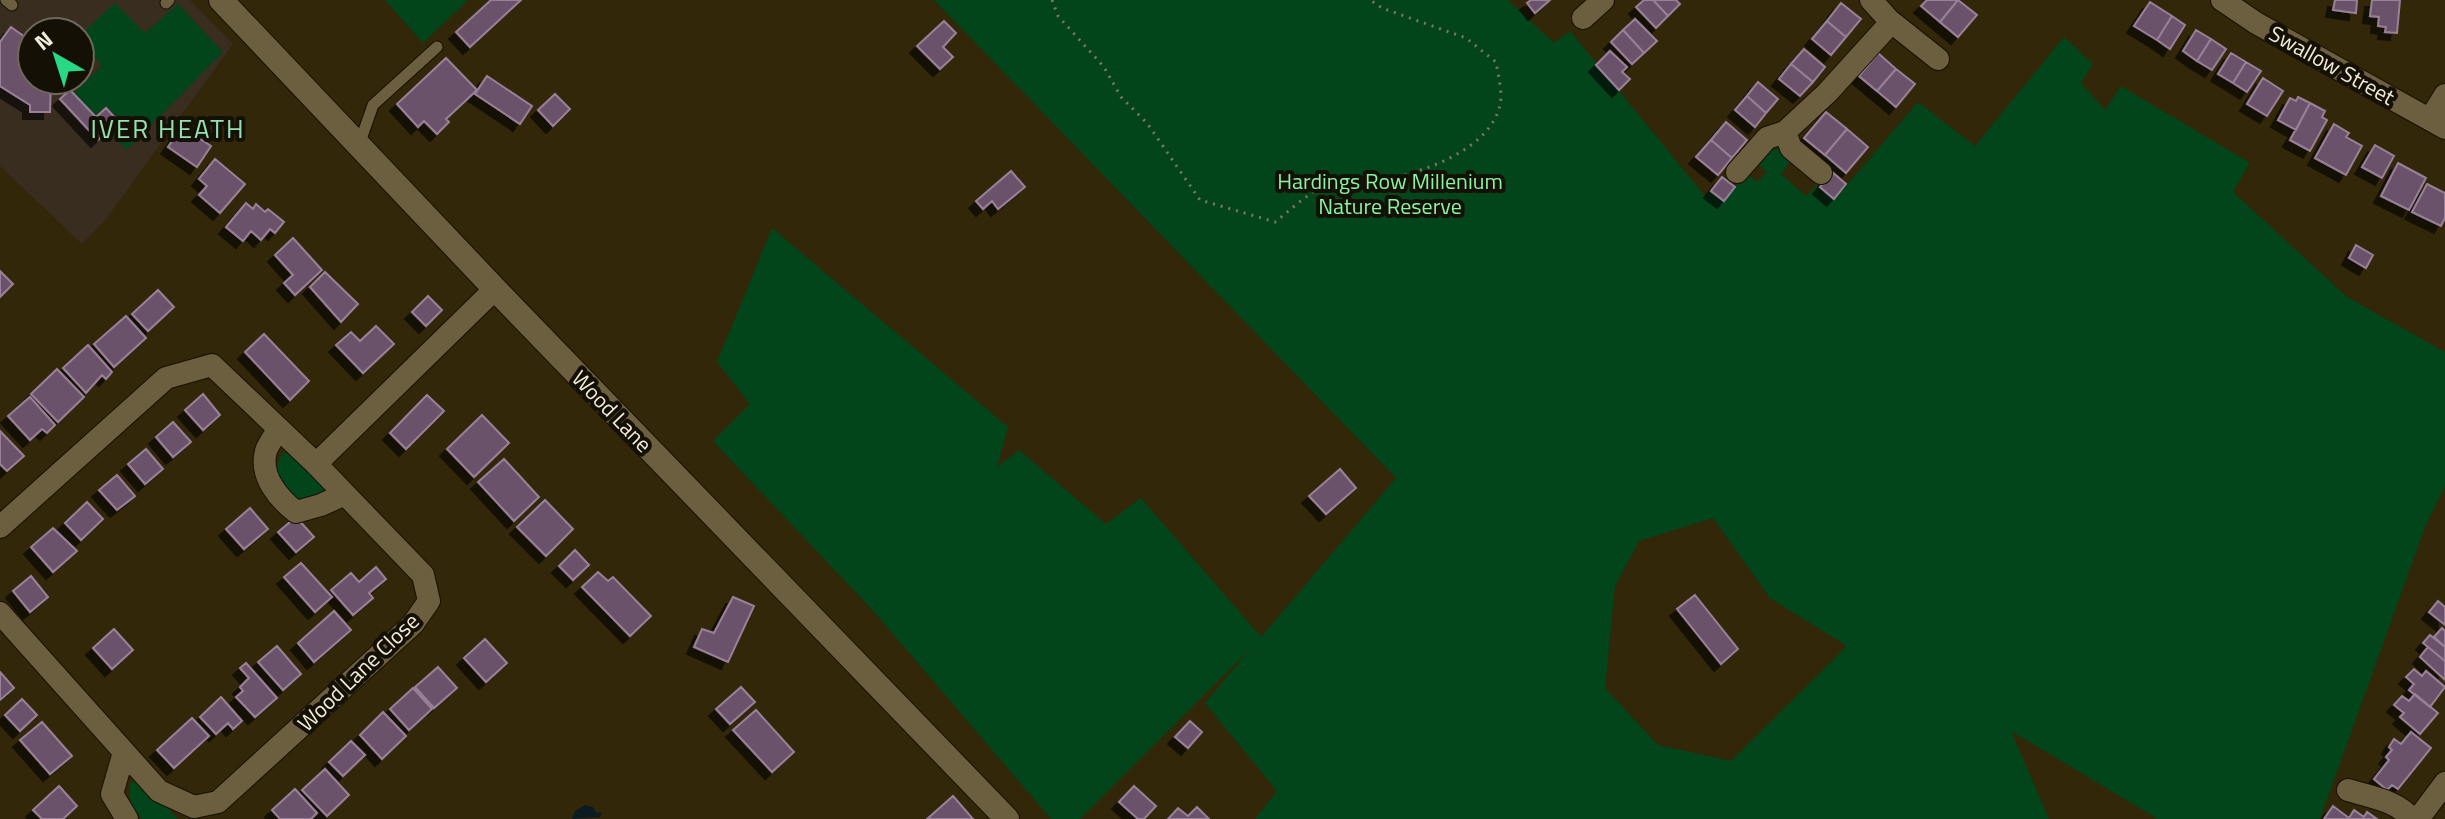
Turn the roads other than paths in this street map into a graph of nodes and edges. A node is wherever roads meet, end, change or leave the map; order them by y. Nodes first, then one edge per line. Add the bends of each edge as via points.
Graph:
1 (221, 0) edge
2 (1603, 0) edge
3 (1871, 0) edge
4 (2222, 0) edge
5 (1583, 18) dead end
6 (1889, 20) junction
7 (437, 47) dead end
8 (1938, 59) dead end
9 (2445, 95) edge
10 (2438, 123) edge
11 (1785, 132) junction
12 (359, 145) junction
13 (1737, 172) dead end
14 (1821, 173) dead end
15 (495, 289) junction
16 (279, 429) junction
17 (316, 464) junction
18 (345, 494) junction
19 (0, 527) edge
20 (0, 613) edge
21 (124, 752) junction
22 (2445, 783) edge
23 (2348, 790) dead end
24 (218, 802) junction
25 (127, 819) edge
26 (199, 819) edge
27 (1007, 819) edge
28 (2412, 819) edge
29 (2418, 819) edge

1 - 12 street, Wood Lane
2 - 5 street
3 - 6 street
4 - 10 street, Swallow Street
6 - 8 street
6 - 11 street via 1827,93
7 - 12 lane via 373,105
9 - 10 street
11 - 13 street via 1767,138
11 - 14 street via 1791,148
12 - 15 street, Wood Lane
15 - 17 street
15 - 27 street, Wood Lane
16 - 17 street, Wood Lane Close
16 - 18 street via 265,453 277,497 296,512
16 - 19 street, Wood Lane Close via 212,365 166,378
17 - 18 street, Wood Lane Close
18 - 24 street, Wood Lane Close via 423,575 429,601 413,624
20 - 21 street
21 - 24 street via 159,791 194,807
21 - 25 street via 112,794
22 - 29 street
23 - 28 street via 2387,801
24 - 26 street, Wood Lane Close

